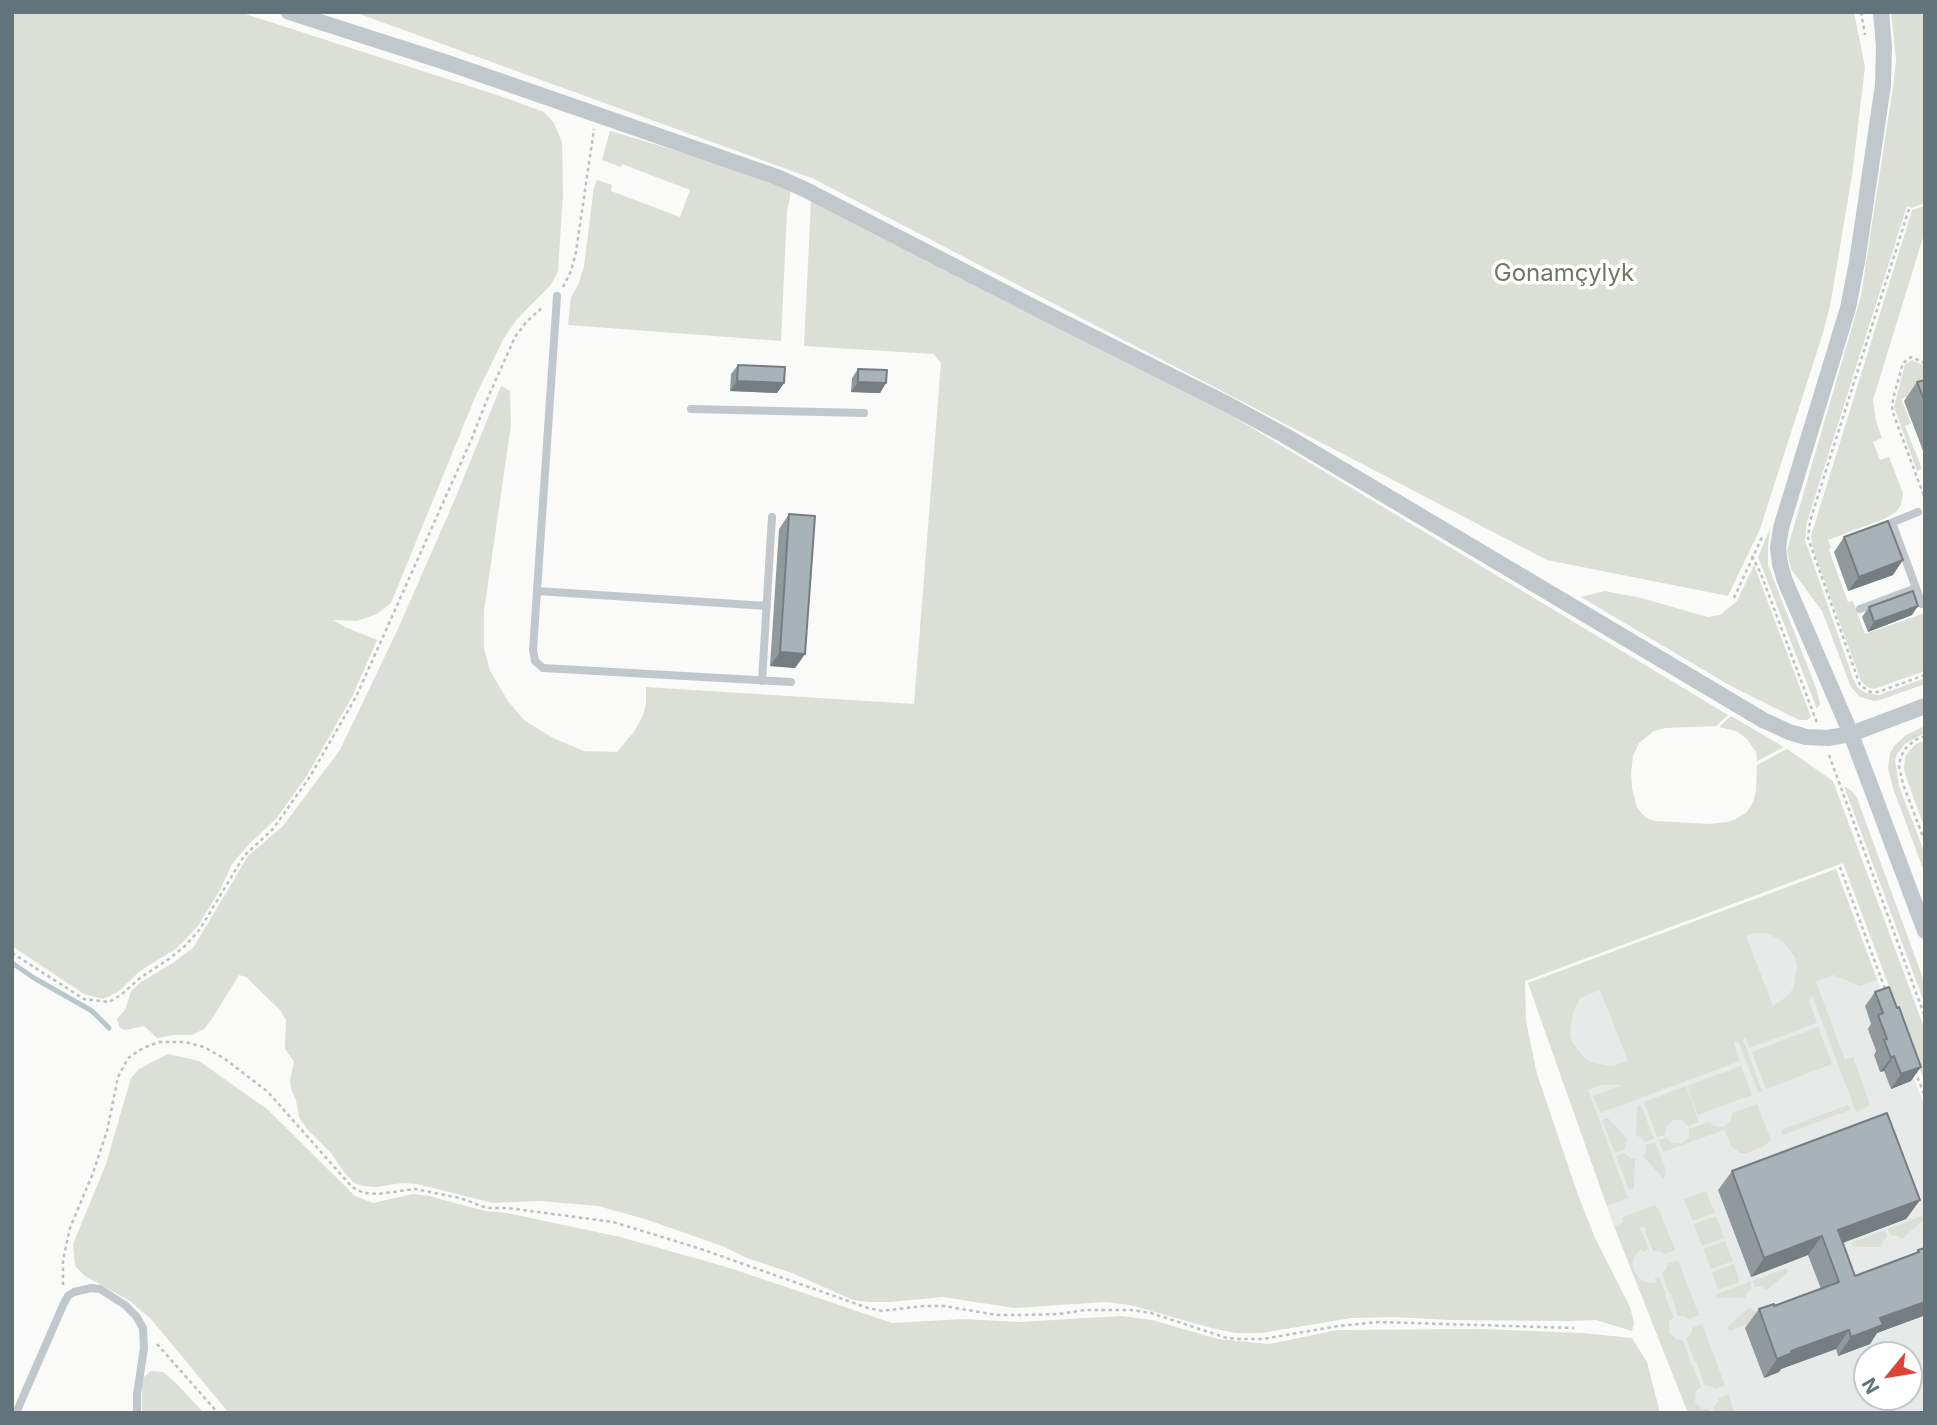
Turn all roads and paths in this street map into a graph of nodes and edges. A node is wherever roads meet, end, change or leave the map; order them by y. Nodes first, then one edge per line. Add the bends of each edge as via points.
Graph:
1 (289, 12) edge
2 (1861, 12) edge
3 (1881, 12) edge
4 (1866, 39) dead end
5 (596, 116) junction
6 (1909, 209) dead end
7 (557, 296) junction
8 (1925, 363) edge
9 (691, 409) dead end
10 (864, 413) dead end
11 (1925, 499) edge
12 (1918, 512) dead end
13 (772, 517) dead end
14 (1892, 523) junction
15 (1765, 531) dead end
16 (1869, 531) edge
17 (1752, 556) junction
18 (1916, 588) junction
19 (537, 592) junction
20 (1734, 598) dead end
21 (1922, 604) dead end
22 (766, 606) junction
23 (1860, 609) dead end
24 (1925, 675) edge
25 (762, 681) junction
26 (791, 682) dead end
27 (1925, 706) edge
28 (1814, 713) dead end
29 (1851, 734) junction
30 (1925, 736) edge
31 (1839, 783) dead end
32 (1925, 842) edge
33 (1840, 867) dead end
34 (1923, 921) edge
35 (12, 953) edge
36 (1888, 997) edge
37 (1925, 1017) edge
38 (1912, 1061) edge
39 (1925, 1097) edge
40 (64, 1303) junction
41 (143, 1328) junction
42 (1574, 1328) dead end
43 (16, 1413) edge
44 (137, 1413) edge
45 (218, 1413) edge

1 - 5 street
2 - 4 path
3 - 29 street via 1884,85 1857,262 1848,308 1778,548 1785,581
5 - 7 path via 576,252
5 - 29 street via 804,188 1284,435 1763,720 1806,737
6 - 24 path via 1808,537 1860,685 1878,692
7 - 19 lane
7 - 35 path via 514,337 356,697 309,778 273,829 244,856 186,946 109,1002 84,999
8 - 11 path via 1911,358 1903,363 1892,410
9 - 10 lane
12 - 14 lane
13 - 22 lane
14 - 16 lane
14 - 18 lane
15 - 17 path
17 - 20 path
17 - 28 path
18 - 21 lane
18 - 23 lane
19 - 22 lane
19 - 25 lane via 533,654 540,667
22 - 25 lane
25 - 26 lane
27 - 29 street
29 - 34 street
30 - 32 path via 1906,748 1899,766
31 - 37 path
33 - 36 path
38 - 39 path
40 - 41 lane via 81,1289 100,1289 124,1305
40 - 42 path via 63,1260 70,1228 107,1131 118,1077 128,1058 144,1048 159,1042 186,1042 225,1059 268,1092 352,1187 363,1193 415,1189 488,1208 613,1222 882,1311 923,1306 998,1315 1131,1310 1239,1339 1378,1322
40 - 43 lane
41 - 44 lane
41 - 45 path

